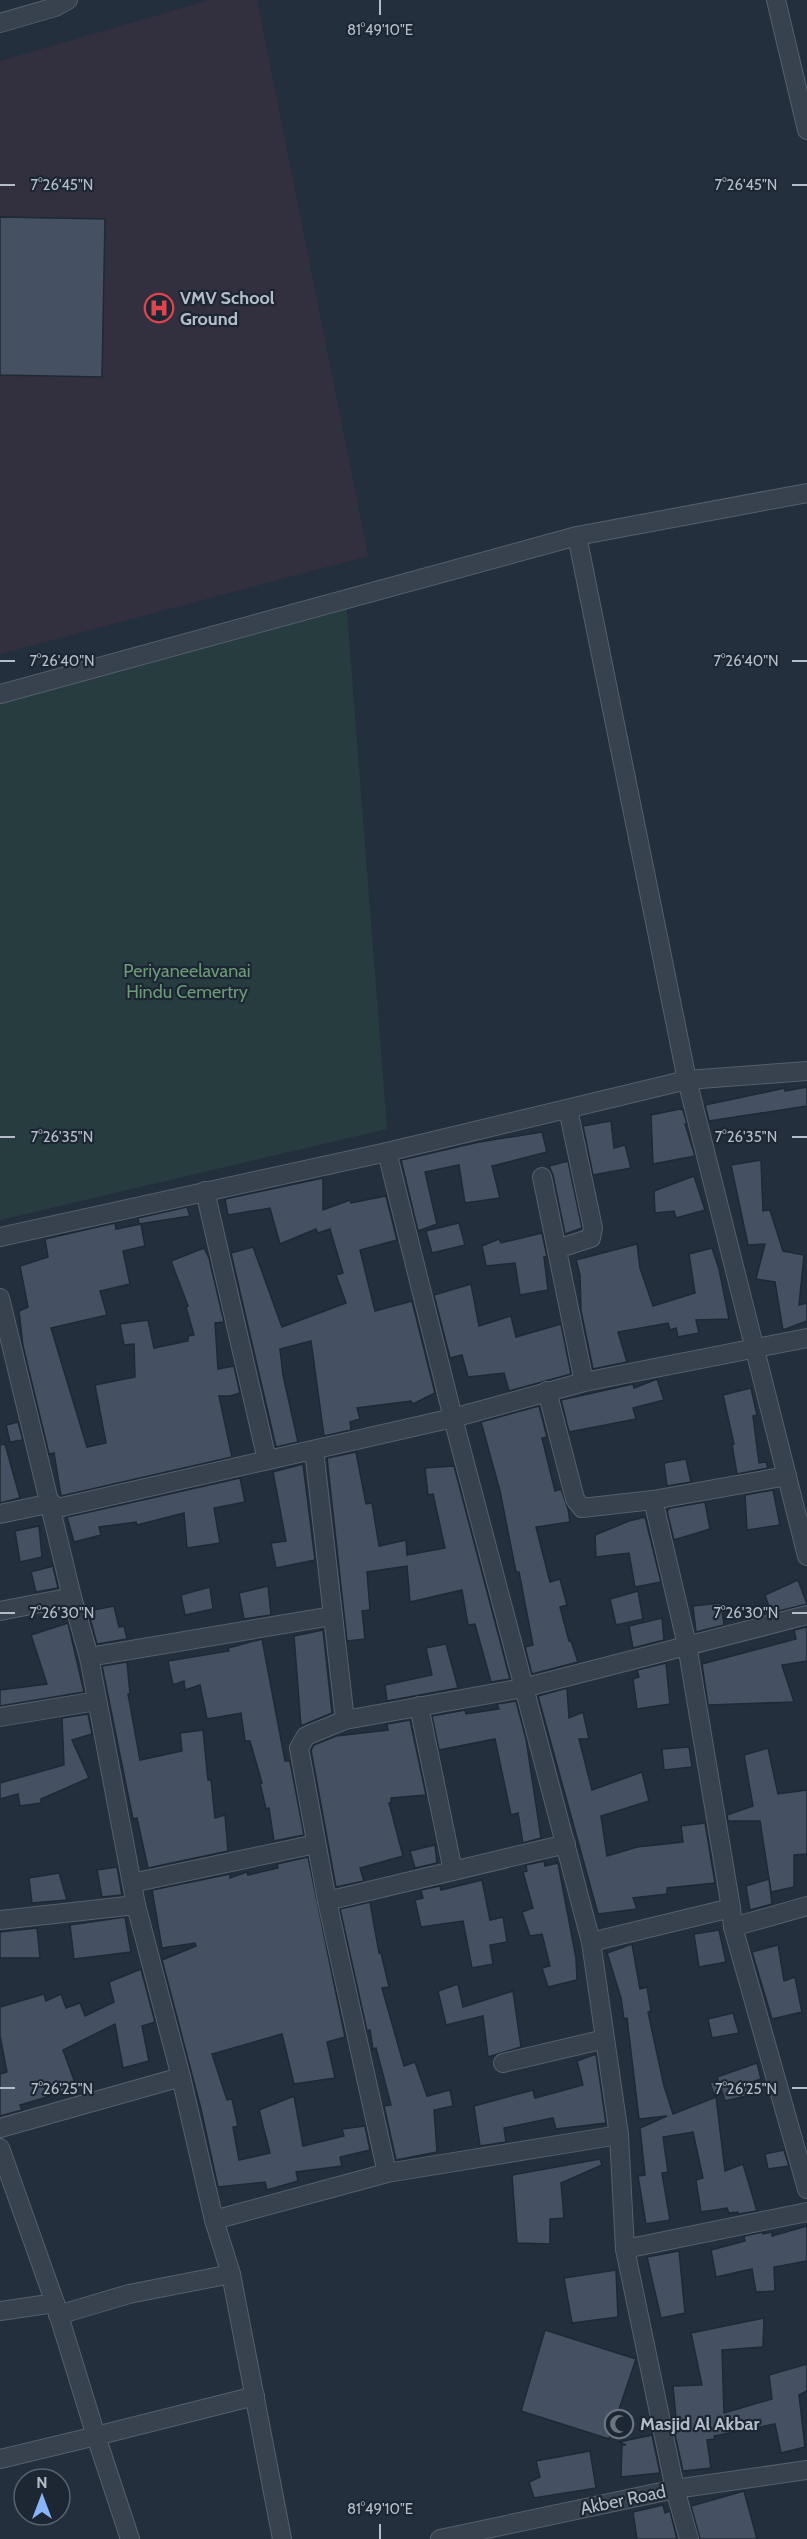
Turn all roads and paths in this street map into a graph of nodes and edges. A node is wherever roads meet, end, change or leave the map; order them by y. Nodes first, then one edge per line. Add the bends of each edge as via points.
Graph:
1 (68, 0) edge
2 (776, 0) edge
3 (0, 23) edge
4 (807, 130) edge
5 (807, 493) edge
6 (577, 536) junction
7 (0, 694) edge
8 (807, 1071) edge
9 (687, 1080) junction
10 (568, 1108) junction
11 (387, 1152) junction
12 (542, 1177) dead end
13 (205, 1191) junction
14 (0, 1237) edge
15 (557, 1249) junction
16 (0, 1298) edge
17 (807, 1338) edge
18 (754, 1349) junction
19 (584, 1382) junction
20 (547, 1391) junction
21 (453, 1418) junction
22 (314, 1450) junction
23 (267, 1460) junction
24 (787, 1476) junction
25 (653, 1500) junction
26 (52, 1506) junction
27 (0, 1514) edge
28 (807, 1556) edge
29 (72, 1597) junction
30 (0, 1611) edge
31 (807, 1615) edge
32 (332, 1616) junction
33 (687, 1645) junction
34 (89, 1657) junction
35 (523, 1689) junction
36 (97, 1701) junction
37 (419, 1706) junction
38 (0, 1717) edge
39 (345, 1720) junction
40 (316, 1844) junction
41 (566, 1844) junction
42 (453, 1871) junction
43 (132, 1883) junction
44 (327, 1901) junction
45 (136, 1905) junction
46 (807, 1906) edge
47 (731, 1908) junction
48 (0, 1920) edge
49 (733, 1927) junction
50 (591, 1942) junction
51 (605, 2039) junction
52 (503, 2063) dead end
53 (181, 2077) junction
54 (0, 2128) edge
55 (619, 2135) junction
56 (0, 2148) edge
57 (387, 2173) junction
58 (807, 2188) edge
59 (807, 2212) edge
60 (214, 2220) junction
61 (625, 2249) junction
62 (231, 2274) junction
63 (56, 2309) junction
64 (0, 2311) edge
65 (255, 2396) junction
66 (96, 2436) junction
67 (0, 2459) edge
68 (807, 2470) edge
69 (675, 2489) junction
70 (130, 2539) edge
71 (282, 2539) edge
72 (440, 2539) edge
73 (689, 2539) edge

1 - 3 street
2 - 4 street
5 - 6 street
6 - 7 street
6 - 9 street
8 - 9 street
9 - 10 street
9 - 18 street
10 - 11 street
10 - 15 street via 593,1228 591,1238
11 - 13 street
11 - 21 street
12 - 15 street
13 - 14 street
13 - 23 street
15 - 19 street
16 - 26 street
17 - 18 street
18 - 19 street
18 - 24 street
19 - 20 street
20 - 21 street
20 - 25 street via 575,1499 582,1508
21 - 22 street
21 - 35 street
22 - 23 street
22 - 32 street
23 - 26 street
24 - 25 street
24 - 28 street
25 - 33 street
26 - 27 street
26 - 29 street
29 - 30 street
29 - 34 street
31 - 33 street
32 - 34 street
32 - 39 street
33 - 35 street
33 - 47 street
34 - 36 street
35 - 37 street
35 - 41 street
36 - 38 street
36 - 43 street
37 - 39 street
37 - 42 street
39 - 40 street via 306,1736 299,1748
40 - 43 street
40 - 44 street
41 - 42 street
41 - 50 street
42 - 44 street
43 - 45 street
44 - 57 street
45 - 48 street
45 - 53 street
46 - 49 street
47 - 49 street
47 - 50 street
49 - 58 street
50 - 51 street
51 - 52 street
51 - 55 street
53 - 54 street
53 - 60 street
55 - 57 street
55 - 61 street
56 - 63 street
57 - 60 street
59 - 61 street
60 - 62 street
61 - 69 street
62 - 63 street
62 - 65 street
63 - 64 street
63 - 66 street
65 - 66 street
65 - 71 street
66 - 67 street
66 - 70 street
68 - 69 street, Akber Road
69 - 72 street, Akber Road
69 - 73 street

